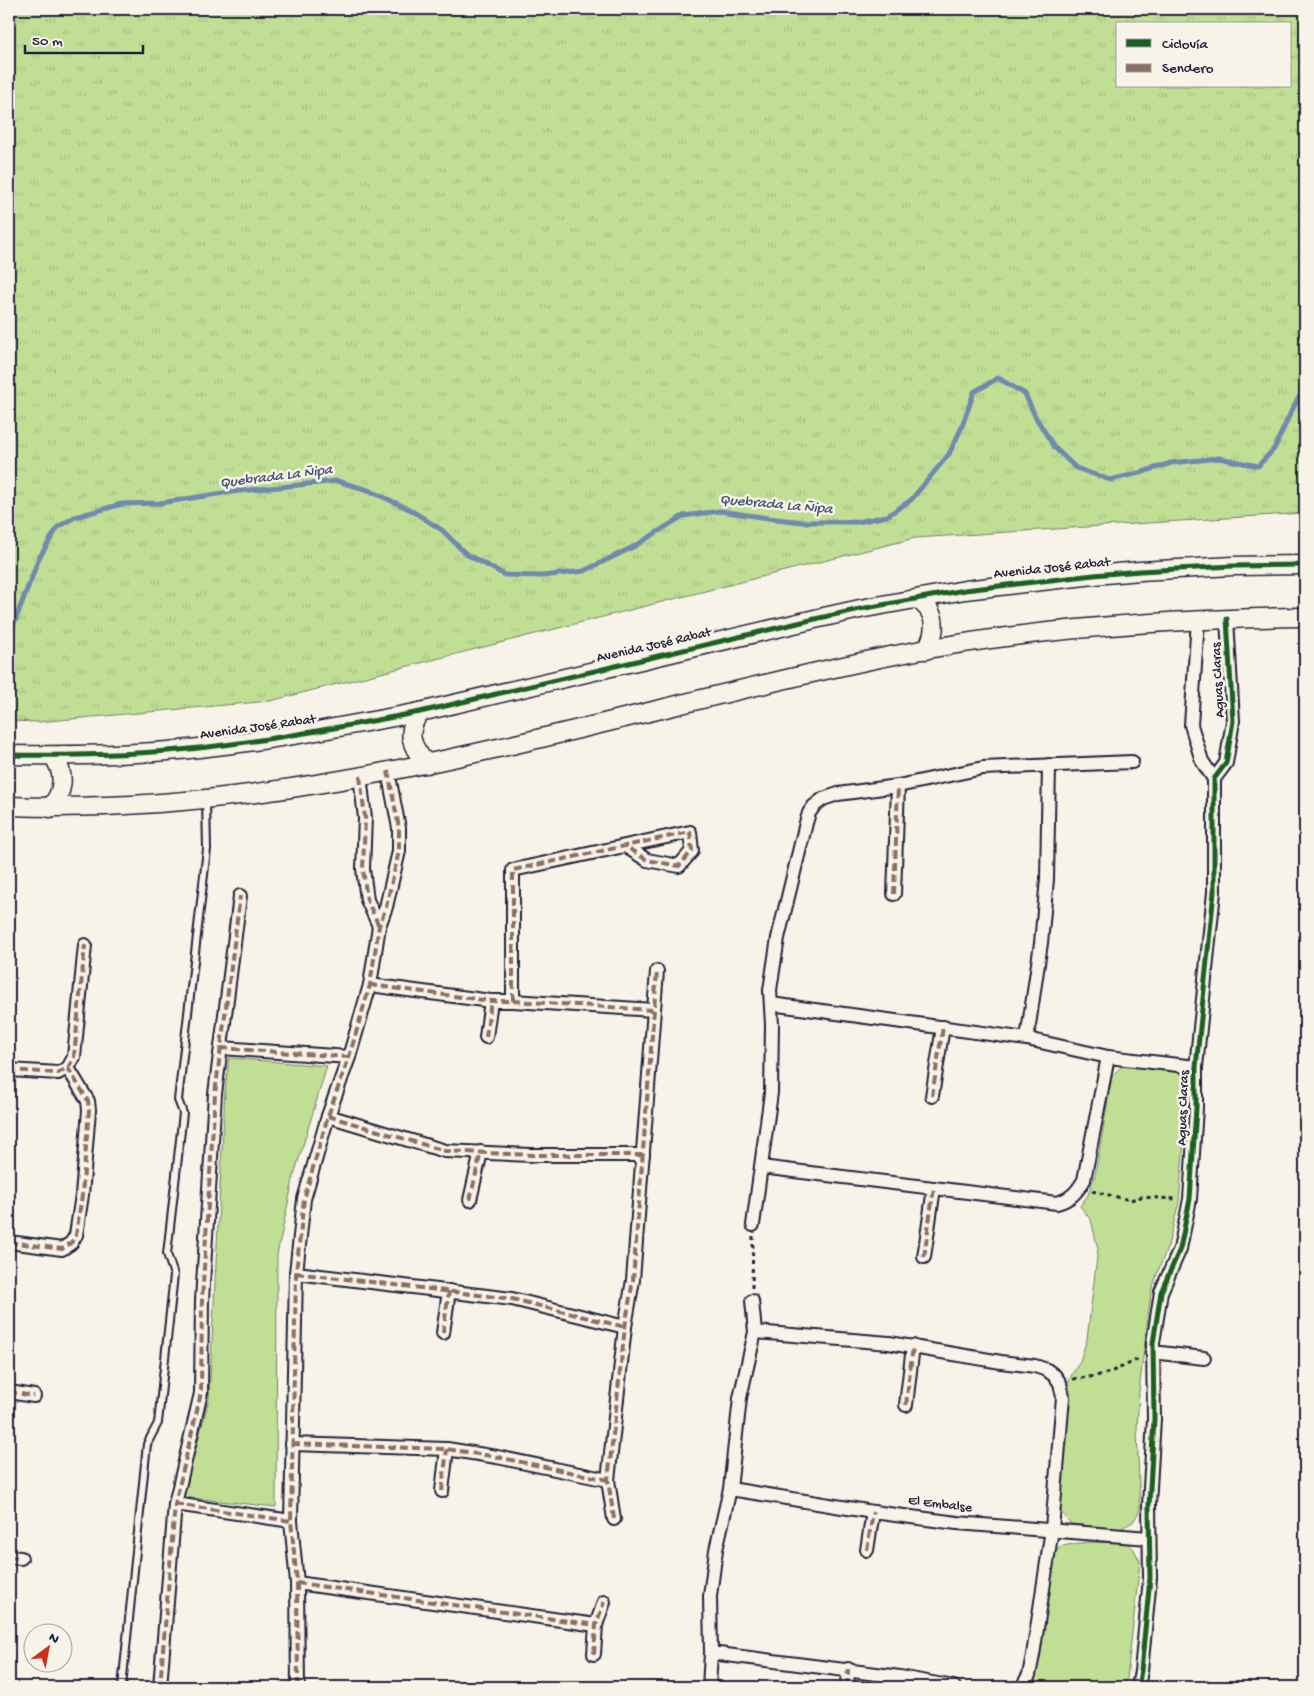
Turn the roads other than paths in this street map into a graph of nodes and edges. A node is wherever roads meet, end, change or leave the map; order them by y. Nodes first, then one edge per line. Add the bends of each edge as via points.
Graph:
1 (1305, 565) edge
2 (917, 599) junction
3 (1305, 617) edge
4 (1227, 619) junction
5 (1198, 620) junction
6 (926, 650) junction
7 (420, 712) junction
8 (9, 755) edge
9 (53, 756) junction
10 (1132, 762) dead end
11 (426, 764) junction
12 (1049, 765) junction
13 (388, 771) junction
14 (360, 776) junction
15 (1214, 779) junction
16 (898, 786) junction
17 (206, 799) junction
18 (9, 806) edge
19 (50, 808) junction
20 (625, 846) junction
21 (894, 894) dead end
22 (240, 896) dead end
23 (379, 926) junction
24 (85, 945) dead end
25 (657, 970) dead end
26 (370, 985) junction
27 (491, 1001) junction
28 (513, 1001) junction
29 (771, 1004) junction
30 (654, 1010) junction
31 (943, 1027) junction
32 (486, 1038) dead end
33 (1027, 1039) junction
34 (221, 1048) junction
35 (349, 1056) junction
36 (1108, 1057) junction
37 (1196, 1067) junction
38 (68, 1068) junction
39 (9, 1070) edge
40 (932, 1096) dead end
41 (328, 1116) junction
42 (481, 1152) junction
43 (643, 1155) junction
44 (761, 1167) junction
45 (934, 1188) junction
46 (470, 1200) dead end
47 (754, 1225) road end
48 (9, 1242) edge
49 (924, 1257) dead end
50 (296, 1273) junction
51 (449, 1291) junction
52 (752, 1301) road end
53 (625, 1327) junction
54 (755, 1332) junction
55 (443, 1333) dead end
56 (913, 1346) junction
57 (1152, 1352) junction
58 (1204, 1358) dead end
59 (9, 1392) edge
60 (34, 1396) dead end
61 (906, 1405) dead end
62 (292, 1444) junction
63 (447, 1449) junction
64 (608, 1480) junction
65 (730, 1489) junction
66 (442, 1491) dead end
67 (174, 1504) junction
68 (873, 1512) junction
69 (614, 1519) dead end
70 (291, 1521) junction
71 (1052, 1530) junction
72 (1149, 1538) junction
73 (867, 1550) dead end
74 (297, 1583) junction
75 (604, 1602) dead end
76 (596, 1625) junction
77 (711, 1653) junction
78 (594, 1654) dead end
79 (848, 1669) junction
80 (122, 1687) edge
81 (160, 1687) edge
82 (298, 1687) edge
83 (709, 1687) edge
84 (847, 1687) edge
85 (954, 1687) edge
86 (1022, 1687) edge
87 (1138, 1687) edge

1 - 2 street, Avenida José Rabat via 1094,575
2 - 6 street via 928,608 934,622
2 - 7 street, Avenida José Rabat via 815,619
3 - 4 street
4 - 5 street
4 - 15 street, Aguas Claras via 1233,721 1226,763
5 - 6 street via 1116,625
5 - 15 street, Aguas Claras via 1191,726 1202,761
6 - 11 street via 820,671
7 - 9 street, Avenida José Rabat via 288,736 197,748
7 - 11 street via 412,730 412,741
8 - 9 street, Avenida José Rabat
9 - 19 street via 61,772 62,784 59,796
10 - 12 street
11 - 13 street
12 - 16 street via 983,768
12 - 33 street via 1047,879
13 - 14 street
13 - 23 street via 399,828 399,850
14 - 17 street
14 - 23 street via 365,818 363,869 367,900
15 - 37 street, Aguas Claras via 1214,892
16 - 21 street
16 - 29 street via 838,794 823,800 809,813 778,938
17 - 19 street
17 - 80 lane via 207,849 178,1100 183,1113 167,1254 174,1275 158,1423 147,1444
18 - 19 street
20 - 20 street via 690,832 692,851 679,866 647,860
20 - 28 street via 513,870
22 - 34 street
23 - 26 street
24 - 38 street via 74,1057
25 - 30 street
26 - 27 street
26 - 35 street
27 - 28 street
27 - 32 street
28 - 30 street
29 - 31 street
29 - 44 street via 771,1093
30 - 43 street
31 - 33 street
31 - 40 street
33 - 36 street
34 - 35 street
34 - 67 street via 203,1280 201,1393
35 - 41 street
36 - 37 street
36 - 45 street via 1084,1180 1067,1200 1057,1203
37 - 57 street, Aguas Claras via 1190,1200 1180,1249 1161,1292
38 - 39 street via 58,1073
38 - 48 street via 88,1101 89,1110 76,1235 62,1249
41 - 42 street via 445,1151
41 - 50 street via 304,1199
42 - 43 street
42 - 46 street
43 - 53 street via 633,1280
44 - 45 street
44 - 47 street
45 - 49 street
50 - 51 street
50 - 62 street
51 - 53 street via 512,1299
51 - 55 street
52 - 54 street
53 - 64 street
54 - 56 street
54 - 65 street via 740,1398
56 - 61 street
56 - 71 street via 1041,1368 1055,1376 1063,1390 1063,1409
57 - 58 street
57 - 72 street, Aguas Claras via 1154,1419
59 - 60 street
62 - 63 street
62 - 70 street
63 - 64 street via 497,1456
63 - 66 street
64 - 69 street
65 - 68 street, El Embalse
65 - 77 street via 716,1550 710,1596
67 - 70 street
67 - 81 street
68 - 71 street, El Embalse via 957,1523
68 - 73 street
70 - 74 street
71 - 72 street, El Embalse
71 - 86 street via 1033,1655 1029,1675
72 - 87 street, Aguas Claras via 1150,1578
74 - 76 street
74 - 82 street
75 - 76 street
76 - 78 street
77 - 79 street
77 - 83 street
79 - 84 street
79 - 85 street

